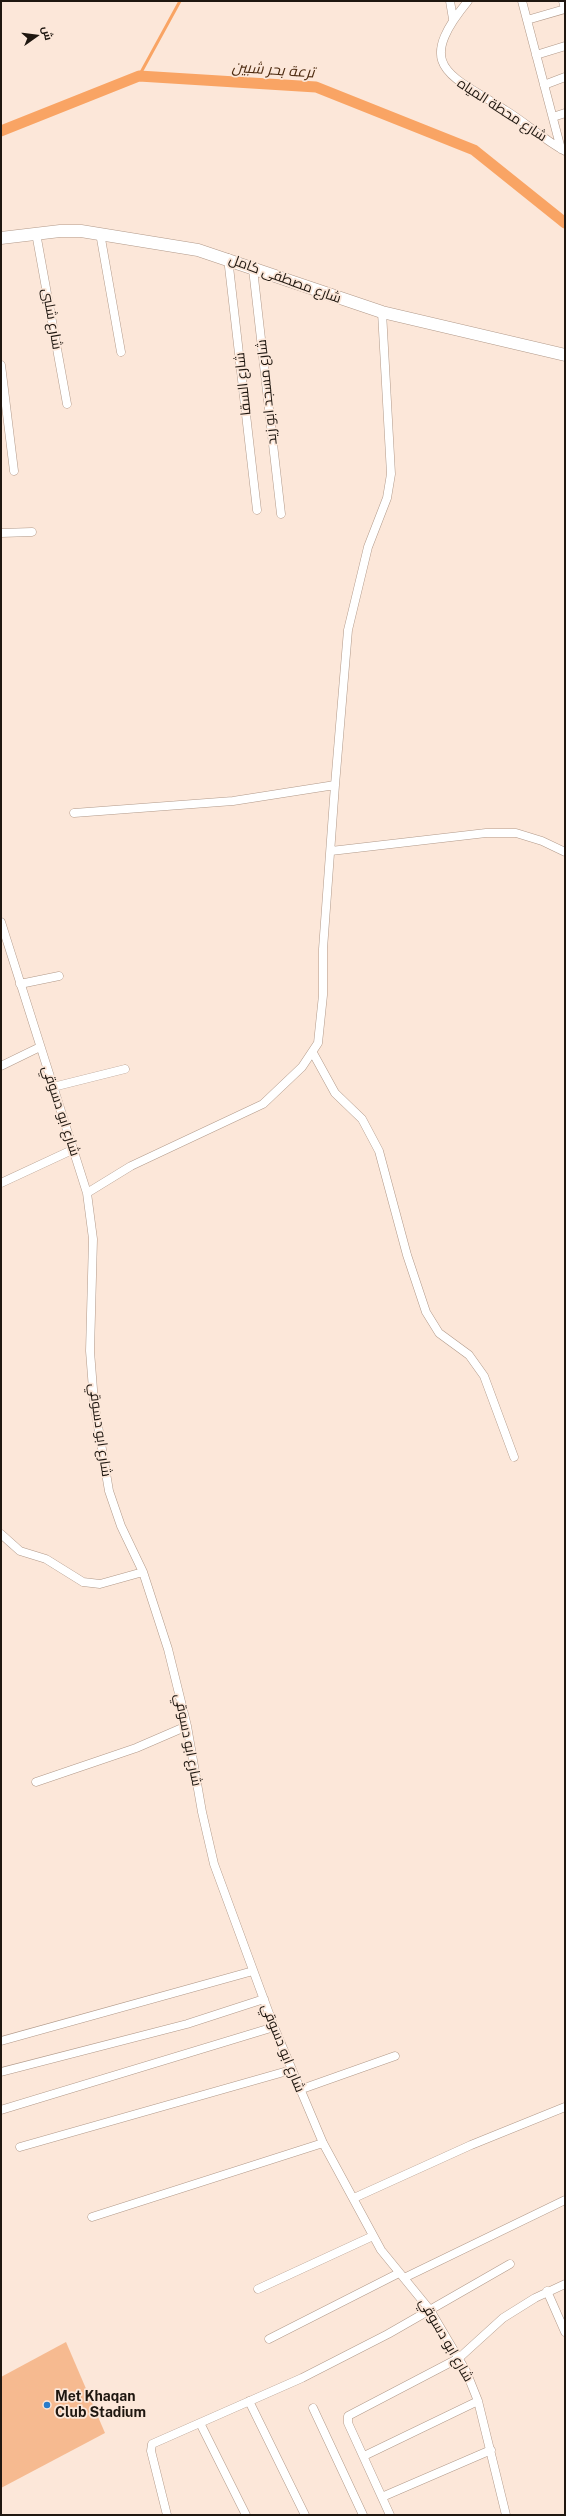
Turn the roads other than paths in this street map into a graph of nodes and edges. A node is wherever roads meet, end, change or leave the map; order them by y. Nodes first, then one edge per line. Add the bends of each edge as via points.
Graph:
1 (450, 1) edge
2 (468, 1) edge
3 (522, 1) edge
4 (563, 1) edge
5 (453, 19) junction
6 (527, 20) junction
7 (565, 46) edge
8 (536, 55) junction
9 (565, 77) edge
10 (544, 85) junction
11 (565, 113) edge
12 (553, 117) junction
13 (563, 150) edge
14 (36, 233) junction
15 (100, 233) junction
16 (1, 238) edge
17 (228, 258) junction
18 (253, 269) junction
19 (382, 312) junction
20 (121, 352) dead end
21 (565, 355) edge
22 (1, 365) edge
23 (67, 404) dead end
24 (14, 471) dead end
25 (257, 510) dead end
26 (281, 514) dead end
27 (32, 532) dead end
28 (1, 533) edge
29 (335, 784) junction
30 (74, 813) dead end
31 (331, 851) junction
32 (565, 852) edge
33 (1, 922) edge
34 (59, 976) dead end
35 (20, 984) junction
36 (40, 1047) junction
37 (313, 1053) junction
38 (1, 1066) edge
39 (125, 1069) dead end
40 (53, 1087) junction
41 (72, 1150) junction
42 (1, 1183) edge
43 (87, 1193) junction
44 (514, 1457) dead end
45 (1, 1534) edge
46 (143, 1572) junction
47 (187, 1726) junction
48 (36, 1782) dead end
49 (253, 1971) junction
50 (264, 1999) junction
51 (274, 2027) junction
52 (1, 2041) edge
53 (394, 2056) dead end
54 (291, 2070) junction
55 (1, 2072) edge
56 (300, 2090) junction
57 (565, 2107) edge
58 (1, 2110) edge
59 (323, 2143) junction
60 (20, 2147) dead end
61 (354, 2198) junction
62 (565, 2200) edge
63 (92, 2217) dead end
64 (372, 2236) junction
65 (510, 2264) dead end
66 (401, 2276) junction
67 (565, 2284) edge
68 (258, 2289) dead end
69 (547, 2291) junction
70 (430, 2310) junction
71 (565, 2332) edge
72 (269, 2339) dead end
73 (459, 2358) junction
74 (478, 2401) junction
75 (249, 2402) junction
76 (313, 2408) dead end
77 (200, 2423) junction
78 (490, 2450) junction
79 (364, 2456) junction
80 (382, 2497) junction
81 (167, 2515) edge
82 (246, 2515) edge
83 (305, 2515) edge
84 (363, 2515) edge
85 (390, 2515) edge
86 (506, 2515) edge

1 - 5 street
2 - 5 street, شارع محطة المياه
3 - 6 street
4 - 6 street via 565,9
5 - 13 street, شارع محطة المياه via 442,45 443,62 451,76
6 - 8 street
7 - 8 street
8 - 10 street
9 - 10 street
10 - 12 street
11 - 12 street
12 - 13 street
14 - 15 main road, شارع مصطفى كامل
14 - 16 main road, شارع مصطفى كامل
14 - 23 street, شارع شلبى
15 - 17 main road, شارع مصطفى كامل via 198,250
15 - 20 street
17 - 18 main road, شارع مصطفى كامل
17 - 25 street, شارع السقا
18 - 19 main road, شارع مصطفى كامل
18 - 26 street, شارع مسجد ابو زيد
19 - 21 main road, شارع مصطفى كامل
19 - 29 street via 391,474 387,498 368,547 348,630
22 - 24 street
27 - 28 street
29 - 30 street via 232,801
29 - 31 street
31 - 32 street via 516,833
31 - 37 street via 323,949 321,1031
33 - 35 street, شارع ابو دسوقي
34 - 35 street
35 - 36 street, شارع ابو دسوقي
36 - 38 street
36 - 40 street, شارع ابو دسوقي
37 - 43 street via 287,1083 263,1104 138,1162
37 - 44 street via 335,1093 362,1119 370,1132 381,1158 409,1262 426,1312 439,1333 469,1355 478,1366
39 - 40 street
40 - 41 street, شارع ابو دسوقي
41 - 42 street
41 - 43 street, شارع ابو دسوقي
43 - 46 street, شارع ابو دسوقي via 93,1229 90,1351 94,1402 109,1491 118,1519
45 - 46 street via 20,1552 46,1559 83,1582 100,1584
46 - 47 street, شارع ابو دسوقي via 168,1649
47 - 48 street via 136,1748
47 - 49 street, شارع ابو دسوقي via 214,1864
49 - 50 street, شارع ابو دسوقي
49 - 52 street
50 - 51 street, شارع ابو دسوقي
50 - 55 street via 187,2024
51 - 54 street, شارع ابو دسوقي
51 - 58 street
53 - 56 street
54 - 56 street, شارع ابو دسوقي
54 - 60 street
56 - 59 street, شارع ابو دسوقي
57 - 61 street via 471,2145
59 - 61 street, شارع ابو دسوقي
59 - 63 street
61 - 64 street, شارع ابو دسوقي
62 - 66 street
64 - 66 street, شارع ابو دسوقي
64 - 68 street
65 - 70 street
66 - 70 street, شارع ابو دسوقي
66 - 72 street
67 - 69 street
69 - 71 street
69 - 73 street via 503,2318
70 - 73 street, شارع ابو دسوقي
70 - 75 street via 333,2363
73 - 74 street, شارع ابو دسوقي
73 - 79 street via 348,2416 348,2423
74 - 78 street, شارع ابو دسوقي
74 - 79 street
75 - 77 street
75 - 83 street
76 - 84 street
77 - 81 street via 150,2447
77 - 82 street
78 - 80 street
78 - 86 street, شارع ابو دسوقي
79 - 80 street
80 - 85 street

